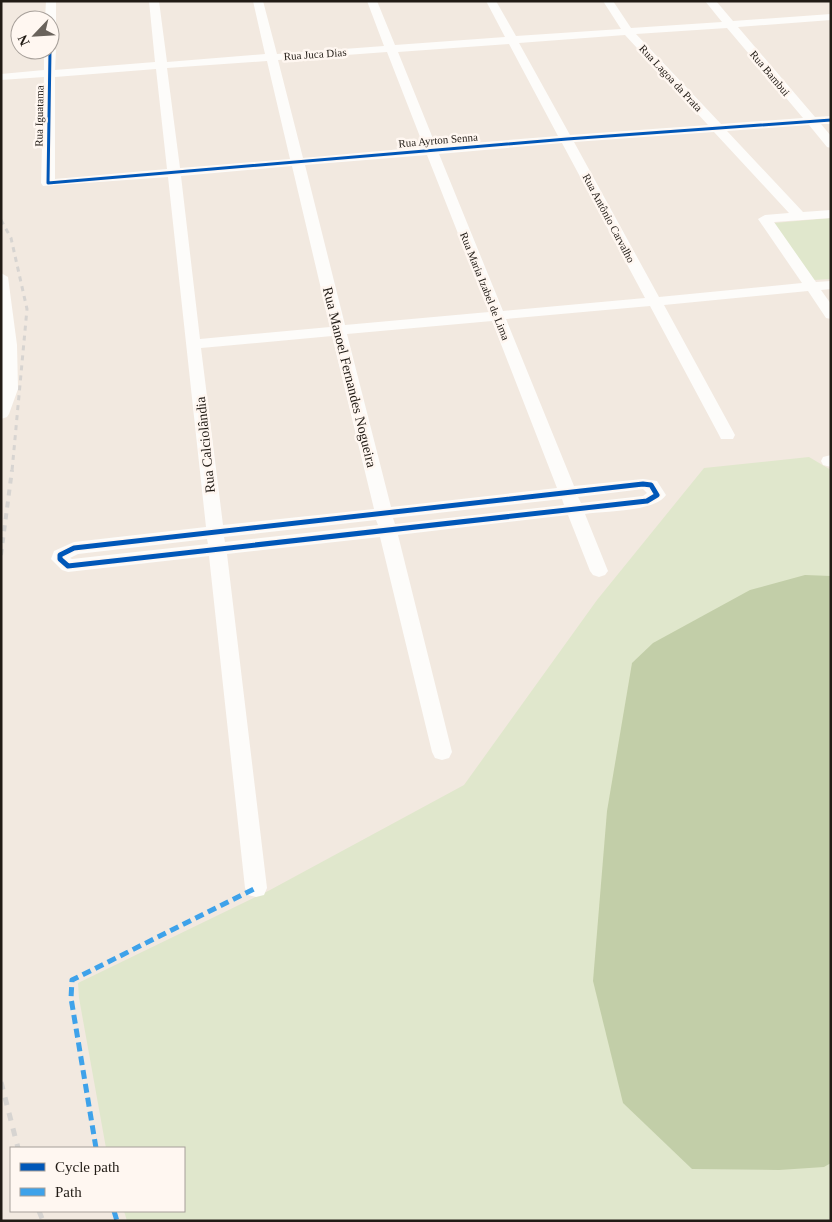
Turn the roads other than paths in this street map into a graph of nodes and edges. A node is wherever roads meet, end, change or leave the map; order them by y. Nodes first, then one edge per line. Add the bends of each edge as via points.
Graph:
1 (154, 1) edge
2 (258, 1) edge
3 (372, 1) edge
4 (491, 1) edge
5 (608, 1) edge
6 (710, 1) edge
7 (815, 6) dead end
8 (829, 19) edge
9 (729, 24) junction
10 (628, 32) junction
11 (512, 40) junction
12 (391, 49) junction
13 (272, 57) junction
14 (50, 60) edge
15 (161, 65) junction
16 (50, 73) junction
17 (1, 77) edge
18 (831, 120) edge
19 (811, 121) junction
20 (717, 128) junction
21 (567, 139) junction
22 (831, 144) edge
23 (431, 150) junction
24 (297, 162) junction
25 (173, 172) junction
26 (48, 183) joint
27 (831, 214) edge
28 (799, 216) junction
29 (1, 277) edge
30 (831, 285) edge
31 (812, 287) junction
32 (654, 302) junction
33 (831, 315) edge
34 (497, 316) junction
35 (338, 331) junction
36 (193, 344) junction
37 (1, 414) edge
38 (726, 435) dead end
39 (571, 500) junction
40 (383, 512) junction
41 (387, 530) junction
42 (214, 531) junction
43 (217, 549) junction
44 (599, 571) dead end
45 (442, 752) dead end
46 (256, 888) dead end

1 - 15 street, Rua Calciolândia
2 - 13 street, Rua Manoel Fernandes Nogueira
3 - 12 street, Rua Maria Izabel de Lima
4 - 11 street, Rua Antônio Carvalho
5 - 10 street, Rua Lagoa da Prata
6 - 9 street, Rua Bambui
7 - 8 street
8 - 9 street, Rua Juca Dias
9 - 10 street, Rua Juca Dias
9 - 19 street, Rua Bambui
10 - 11 street, Rua Juca Dias
10 - 20 street, Rua Lagoa da Prata
11 - 12 street, Rua Juca Dias
11 - 21 street, Rua Antônio Carvalho
12 - 13 street, Rua Juca Dias
12 - 23 street, Rua Maria Izabel de Lima
13 - 15 street, Rua Juca Dias
13 - 24 street, Rua Manoel Fernandes Nogueira
14 - 16 street, Rua Iguatama
15 - 16 street, Rua Juca Dias
15 - 25 street, Rua Calciolândia
16 - 17 street, Rua Juca Dias
16 - 26 street, Rua Iguatama
18 - 19 street, Rua Ayrton Senna
19 - 20 street, Rua Ayrton Senna
19 - 22 street, Rua Bambui
20 - 21 street, Rua Ayrton Senna
20 - 28 street, Rua Lagoa da Prata
21 - 23 street, Rua Ayrton Senna
21 - 32 street, Rua Antônio Carvalho
23 - 24 street, Rua Ayrton Senna
23 - 34 street, Rua Maria Izabel de Lima
24 - 25 street, Rua Ayrton Senna
24 - 35 street, Rua Manoel Fernandes Nogueira
25 - 26 street, Rua Ayrton Senna
25 - 36 street, Rua Calciolândia
27 - 28 street
28 - 31 street via 765,219
29 - 37 street via 9,345 10,390
30 - 31 street
31 - 32 street
31 - 33 street
32 - 34 street
32 - 38 street, Rua Antônio Carvalho
34 - 35 street
34 - 39 street, Rua Maria Izabel de Lima
35 - 36 street
35 - 40 street, Rua Manoel Fernandes Nogueira
36 - 42 street, Rua Calciolândia
39 - 40 street
39 - 41 street
39 - 44 street, Rua Maria Izabel de Lima
40 - 41 street, Rua Manoel Fernandes Nogueira
40 - 42 street
41 - 43 street
41 - 45 street, Rua Manoel Fernandes Nogueira
42 - 43 street, Rua Calciolândia
42 - 43 street via 74,548 64,551 60,559 68,566
43 - 46 street, Rua Calciolândia

